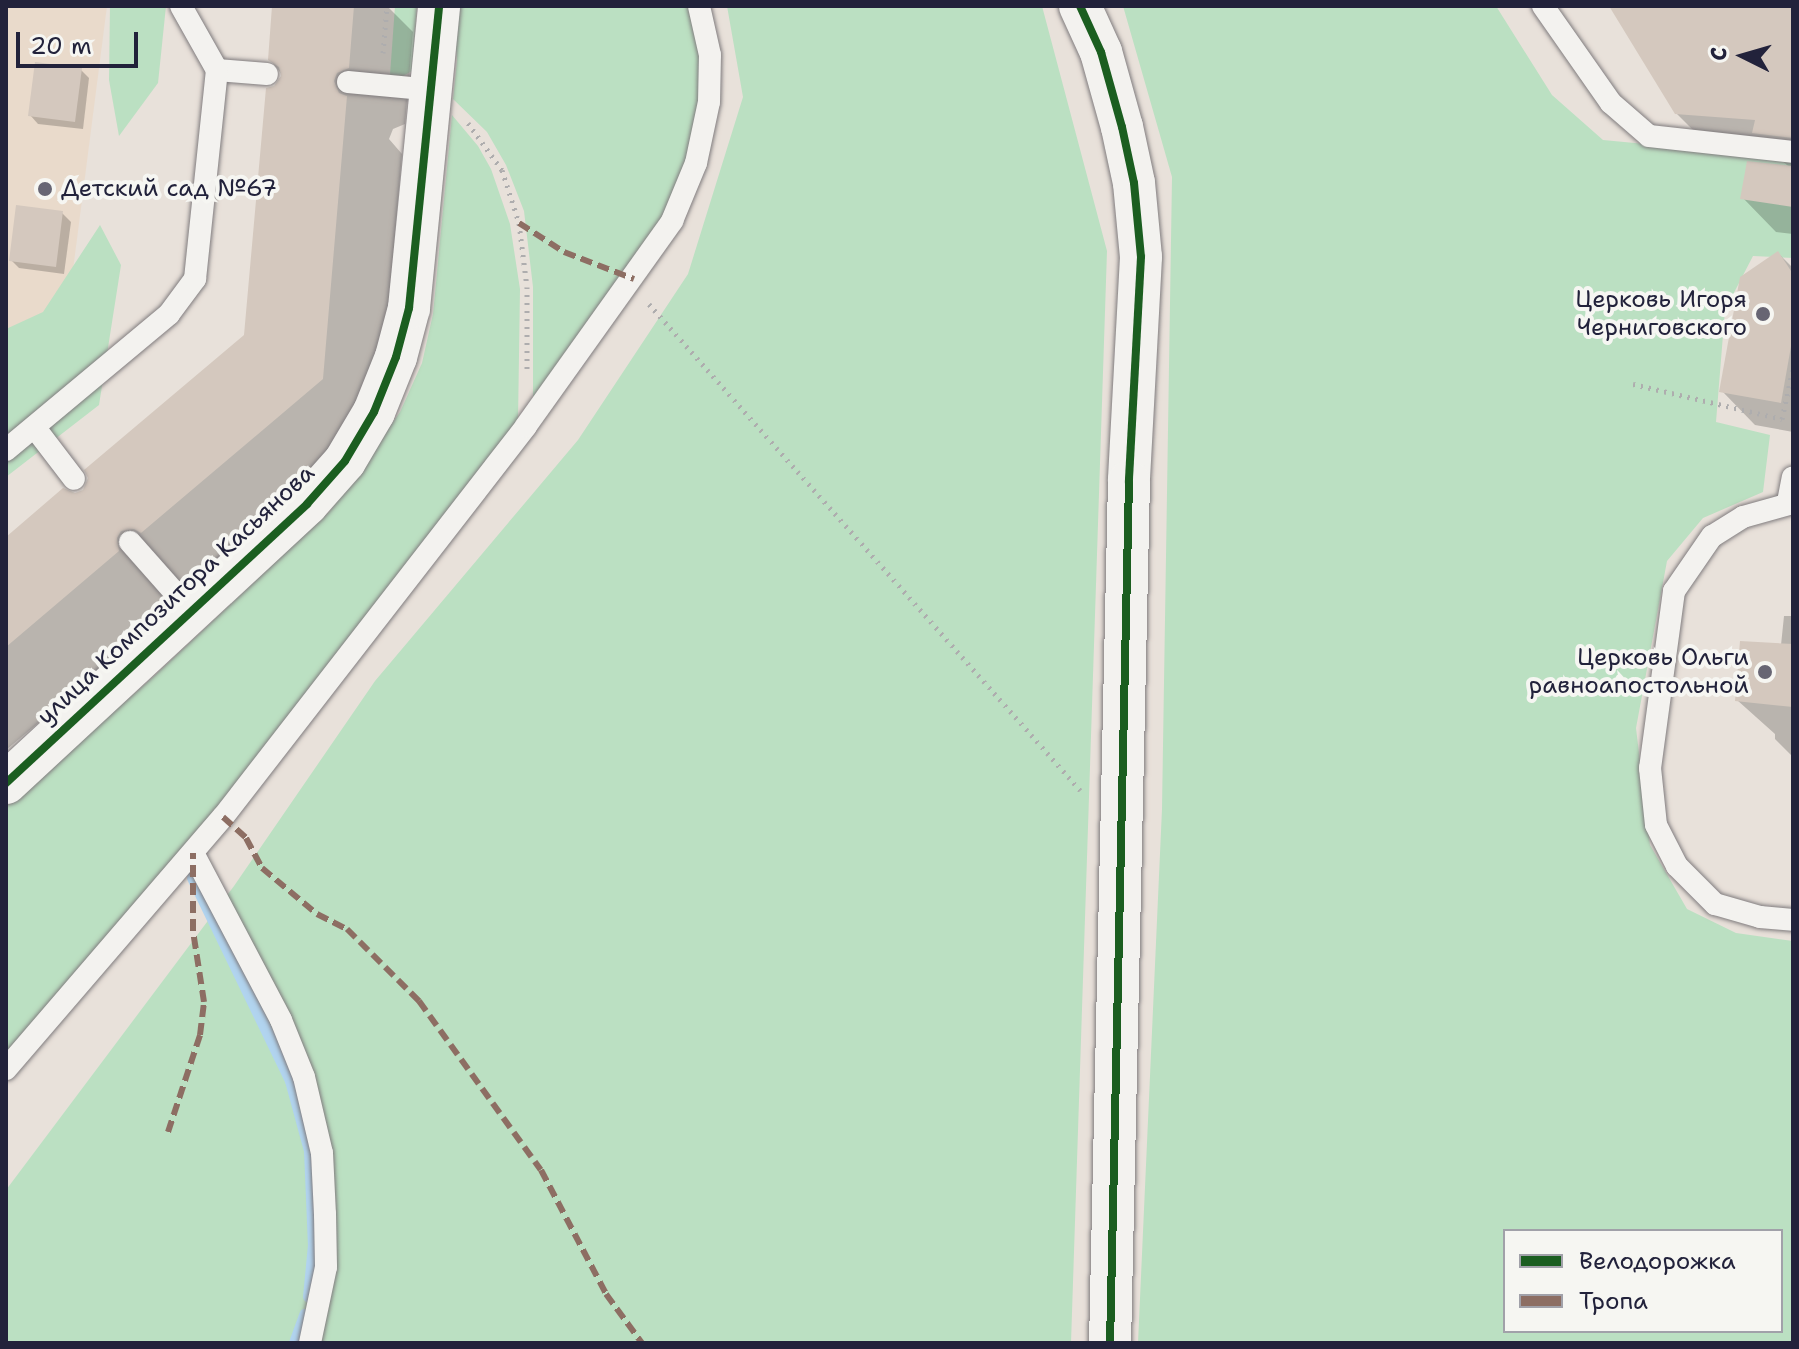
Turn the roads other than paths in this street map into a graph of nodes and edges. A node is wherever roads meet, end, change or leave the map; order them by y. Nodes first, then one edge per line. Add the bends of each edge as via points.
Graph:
1 (181, 6) edge
2 (439, 6) edge
3 (699, 6) edge
4 (1080, 6) edge
5 (1543, 6) edge
6 (217, 70) junction
7 (267, 74) dead end
8 (348, 82) dead end
9 (432, 90) junction
10 (1793, 152) edge
11 (35, 428) junction
12 (6, 450) edge
13 (1793, 477) edge
14 (74, 479) dead end
15 (1790, 503) edge
16 (130, 542) dead end
17 (192, 612) junction
18 (6, 783) edge
19 (193, 853) junction
20 (1793, 920) edge
21 (6, 1069) edge
22 (310, 1343) edge
23 (1110, 1343) edge

1 - 6 lane
2 - 9 street, улица Композитора Касьянова
3 - 19 lane via 710,55 709,102 696,163 672,221 526,426
4 - 23 street via 1101,52 1122,127 1141,257 1129,481
5 - 10 lane via 1611,103 1649,136
6 - 7 lane
6 - 11 lane via 195,279 169,314
8 - 9 lane
9 - 17 street, улица Композитора Касьянова via 409,308 374,412 345,461 307,504
11 - 12 lane
11 - 14 lane
13 - 15 lane
15 - 20 lane via 1743,517 1712,536 1674,591 1650,768 1656,825 1677,866 1715,904
16 - 17 lane
17 - 18 street, улица Композитора Касьянова
19 - 21 lane
19 - 22 lane via 281,1020 304,1077 322,1153 325,1214 326,1267

